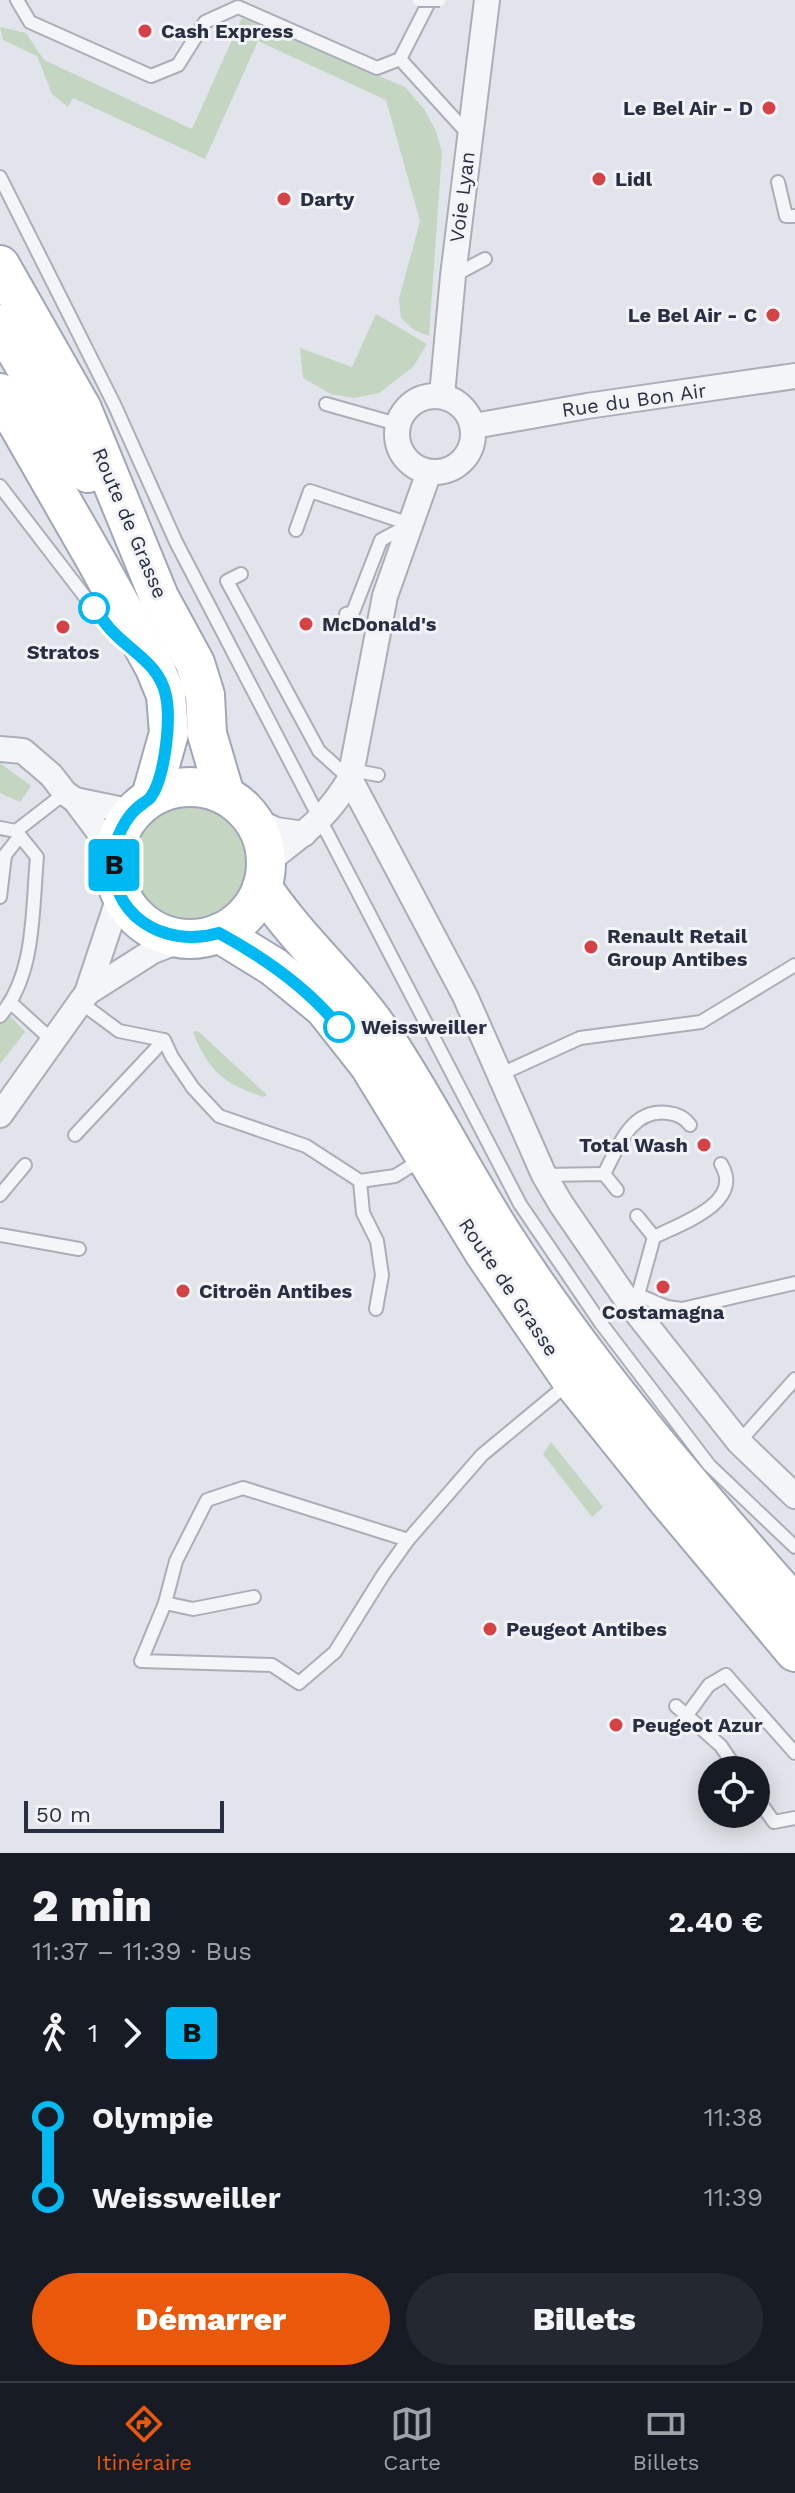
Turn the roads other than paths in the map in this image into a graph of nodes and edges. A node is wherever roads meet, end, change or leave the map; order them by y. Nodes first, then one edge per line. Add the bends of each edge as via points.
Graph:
1 (17, 0) edge
2 (419, 0) edge
3 (430, 0) edge
4 (440, 0) edge
5 (487, 0) edge
6 (400, 59) junction
7 (470, 136) junction
8 (0, 177) edge
9 (778, 182) dead end
10 (795, 216) edge
11 (485, 259) dead end
12 (0, 265) edge
13 (453, 276) junction
14 (0, 324) edge
15 (795, 376) edge
16 (0, 393) edge
17 (442, 395) junction
18 (326, 404) dead end
19 (397, 424) junction
20 (474, 426) junction
21 (429, 472) junction
22 (0, 486) edge
23 (410, 524) junction
24 (296, 530) dead end
25 (241, 574) dead end
26 (159, 597) junction
27 (346, 614) dead end
28 (155, 668) junction
29 (0, 749) edge
30 (350, 774) junction
31 (378, 775) dead end
32 (70, 796) junction
33 (142, 804) junction
34 (239, 807) junction
35 (312, 827) junction
36 (0, 828) edge
37 (18, 834) junction
38 (114, 852) junction
39 (264, 875) junction
40 (120, 894) junction
41 (0, 897) edge
42 (201, 936) junction
43 (795, 965) edge
44 (84, 998) junction
45 (11, 1003) junction
46 (0, 1016) edge
47 (164, 1040) junction
48 (54, 1042) junction
49 (501, 1074) junction
50 (2, 1110) edge
51 (690, 1125) dead end
52 (75, 1135) dead end
53 (424, 1157) junction
54 (721, 1164) dead end
55 (25, 1165) dead end
56 (604, 1174) junction
57 (544, 1175) junction
58 (360, 1181) junction
59 (617, 1190) dead end
60 (0, 1195) edge
61 (637, 1216) dead end
62 (0, 1235) edge
63 (654, 1237) junction
64 (79, 1249) dead end
65 (795, 1283) edge
66 (634, 1299) junction
67 (376, 1309) dead end
68 (795, 1379) edge
69 (572, 1381) junction
70 (739, 1442) junction
71 (795, 1496) edge
72 (408, 1540) junction
73 (795, 1547) edge
74 (254, 1597) dead end
75 (165, 1603) junction
76 (795, 1605) edge
77 (795, 1652) edge
78 (676, 1706) dead end
79 (687, 1715) junction
80 (795, 1753) edge
81 (728, 1756) edge
82 (770, 1816) edge
83 (795, 1818) edge

1 - 6 lane via 30,22 151,76 178,65 205,22 238,7 377,68
2 - 4 lane, bridge
3 - 6 lane
5 - 7 street, Voie Lyan
6 - 7 lane
7 - 13 street, Voie Lyan
8 - 35 lane via 114,404 176,542 284,746
9 - 10 lane via 786,216
11 - 13 lane
12 - 26 main road, Route de Grasse via 82,409
13 - 17 street, Voie Lyan
14 - 26 main road
15 - 20 street, Rue du Bon Air
16 - 28 main road, Route de Grasse
17 - 19 street via 423,397 407,407
17 - 20 street via 463,406
18 - 19 lane
19 - 21 street via 398,445 409,463
20 - 21 street via 473,445 463,461 447,471
21 - 23 street
22 - 28 lane via 112,632
23 - 24 lane via 310,491
23 - 27 lane via 381,540 353,612
23 - 30 street via 385,596
25 - 30 lane via 227,581 319,751
26 - 34 main road, Route de Grasse via 195,663 205,695 207,734
28 - 33 main road, Route de Grasse via 166,695 169,733
29 - 32 street via 23,751
30 - 31 lane
30 - 35 street via 335,804
30 - 49 street via 361,804 482,1014
32 - 33 street
32 - 37 lane
32 - 38 street
33 - 34 main road via 174,788 200,787
33 - 38 main road via 120,831
34 - 35 street via 276,830
34 - 39 main road via 263,840
35 - 39 street
35 - 73 lane via 520,1204 600,1322 709,1465
36 - 37 lane
37 - 41 lane via 5,855
37 - 45 lane via 37,857 28,956
38 - 40 main road
39 - 42 main road via 252,907 235,924
39 - 76 main road, Route de Grasse via 279,912 383,1036 502,1234 584,1350 684,1478
40 - 42 main road via 146,925 164,934
40 - 44 street
42 - 44 street via 153,951
42 - 53 main road, Route de Grasse via 274,967 324,1008 369,1065
43 - 49 lane via 701,1022 580,1038
44 - 47 lane via 119,1031
44 - 48 street
45 - 46 lane
45 - 48 lane
47 - 52 lane
47 - 58 lane via 193,1088 219,1116 306,1146
48 - 50 street
49 - 57 street
51 - 56 lane via 665,1113 636,1120
53 - 58 lane via 395,1176
53 - 69 main road, Route de Grasse
54 - 63 lane via 727,1184 718,1202
55 - 60 lane
56 - 57 lane
56 - 59 lane
57 - 66 street
58 - 67 lane via 363,1213 377,1241 382,1275
61 - 63 lane
62 - 64 lane
63 - 66 lane
65 - 66 lane via 682,1309
66 - 70 street
68 - 70 lane
69 - 72 lane via 482,1455
69 - 77 main road, Route de Grasse
70 - 71 street
72 - 75 lane via 243,1488 207,1500 176,1561
72 - 75 lane via 335,1652 299,1683 272,1665 141,1661
74 - 75 lane via 193,1609
78 - 79 lane
79 - 80 lane via 709,1685 726,1675
79 - 81 lane
82 - 83 lane via 774,1822

